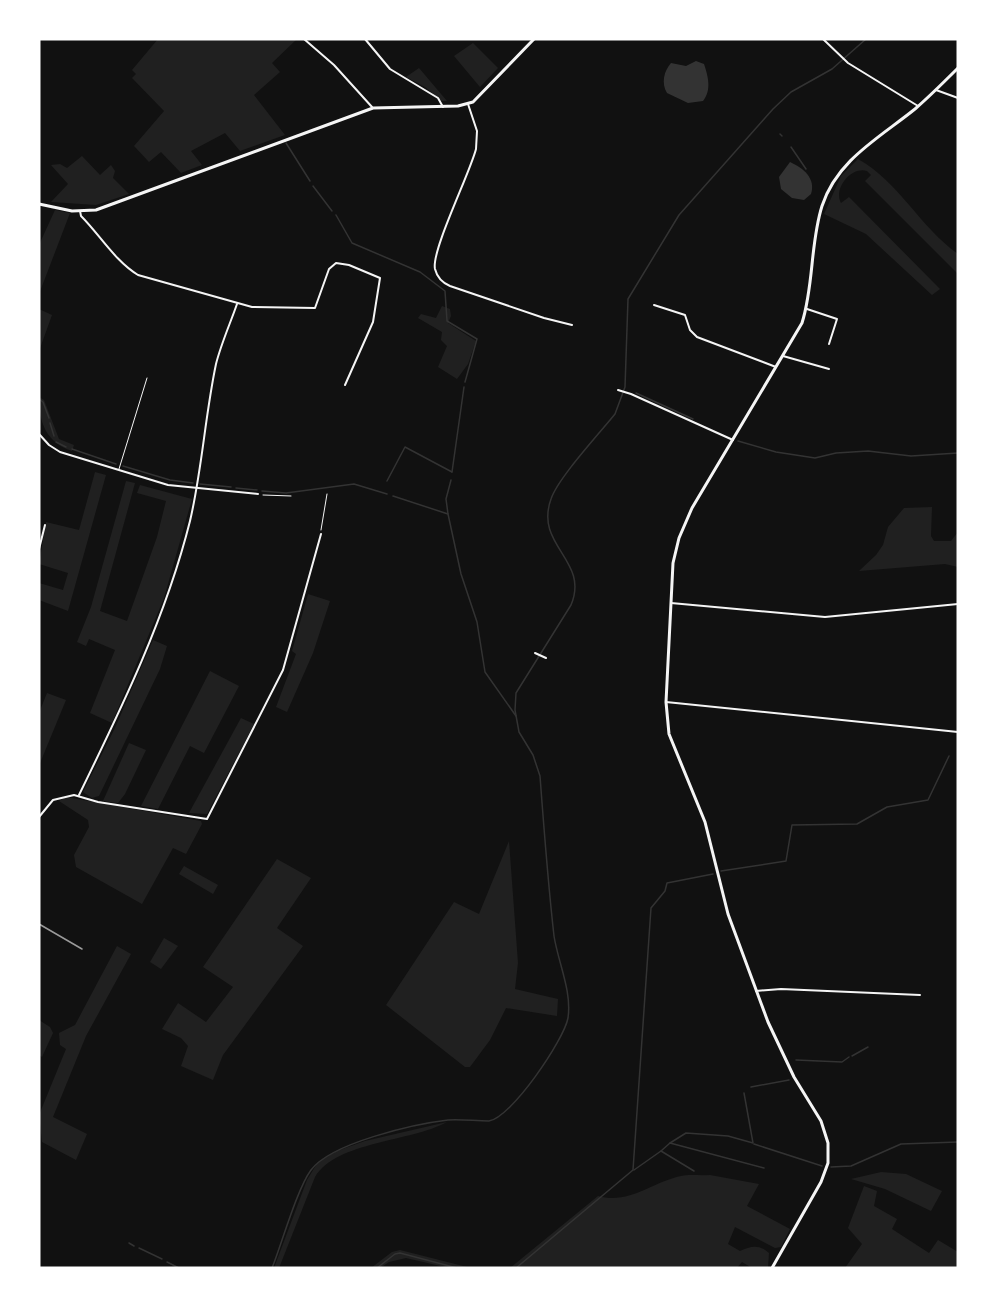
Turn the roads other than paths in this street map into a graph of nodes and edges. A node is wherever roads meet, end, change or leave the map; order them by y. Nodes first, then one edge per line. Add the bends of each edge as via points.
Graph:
1 (304, 39) edge
2 (365, 39) edge
3 (534, 39) edge
4 (823, 39) edge
5 (958, 68) edge
6 (936, 90) junction
7 (958, 98) edge
8 (468, 104) junction
9 (443, 106) junction
10 (918, 106) junction
11 (373, 108) junction
12 (39, 204) edge
13 (80, 211) junction
14 (237, 304) junction
15 (654, 306) dead end
16 (807, 309) junction
17 (572, 325) dead end
18 (829, 344) dead end
19 (783, 356) junction
20 (777, 367) junction
21 (829, 369) dead end
22 (147, 378) dead end
23 (345, 385) dead end
24 (618, 390) dead end
25 (39, 434) edge
26 (733, 440) junction
27 (118, 471) junction
28 (197, 489) junction
29 (258, 494) road end
30 (39, 523) edge
31 (45, 525) joint
32 (321, 534) road end
33 (39, 549) edge
34 (671, 603) junction
35 (958, 604) edge
36 (535, 653) dead end
37 (546, 658) dead end
38 (666, 702) junction
39 (958, 732) edge
40 (79, 795) junction
41 (39, 817) edge
42 (756, 991) junction
43 (920, 995) dead end
44 (772, 1268) edge

1 - 11 street
2 - 9 street via 390,69 438,98
3 - 8 street via 482,96
4 - 10 street via 848,63
5 - 6 street
6 - 7 street
6 - 10 street
8 - 9 street
8 - 17 street via 477,131 476,149 436,254 436,273 450,286
9 - 11 street
10 - 16 street via 850,159 831,185 819,220
11 - 13 street via 105,208
12 - 13 street
13 - 14 street via 130,270
14 - 23 street via 272,309 315,308 329,269 336,263 380,278 373,322
14 - 28 street via 217,362
15 - 20 street via 685,315 697,337
16 - 18 street via 837,319
16 - 19 street
19 - 20 street
19 - 21 street
20 - 26 street
22 - 27 lane
24 - 26 street
25 - 27 street via 60,452
26 - 34 street via 692,508 679,538
27 - 28 street
28 - 29 street
28 - 40 street via 167,598 117,718
30 - 31 lane
31 - 33 street
32 - 40 street via 283,670 207,819 98,802
34 - 35 street via 825,617
34 - 38 street
36 - 37 street
38 - 39 street
38 - 42 street via 673,747 705,822 728,914
40 - 41 street via 53,800
42 - 43 street
42 - 44 street via 787,1062 826,1134 828,1163

